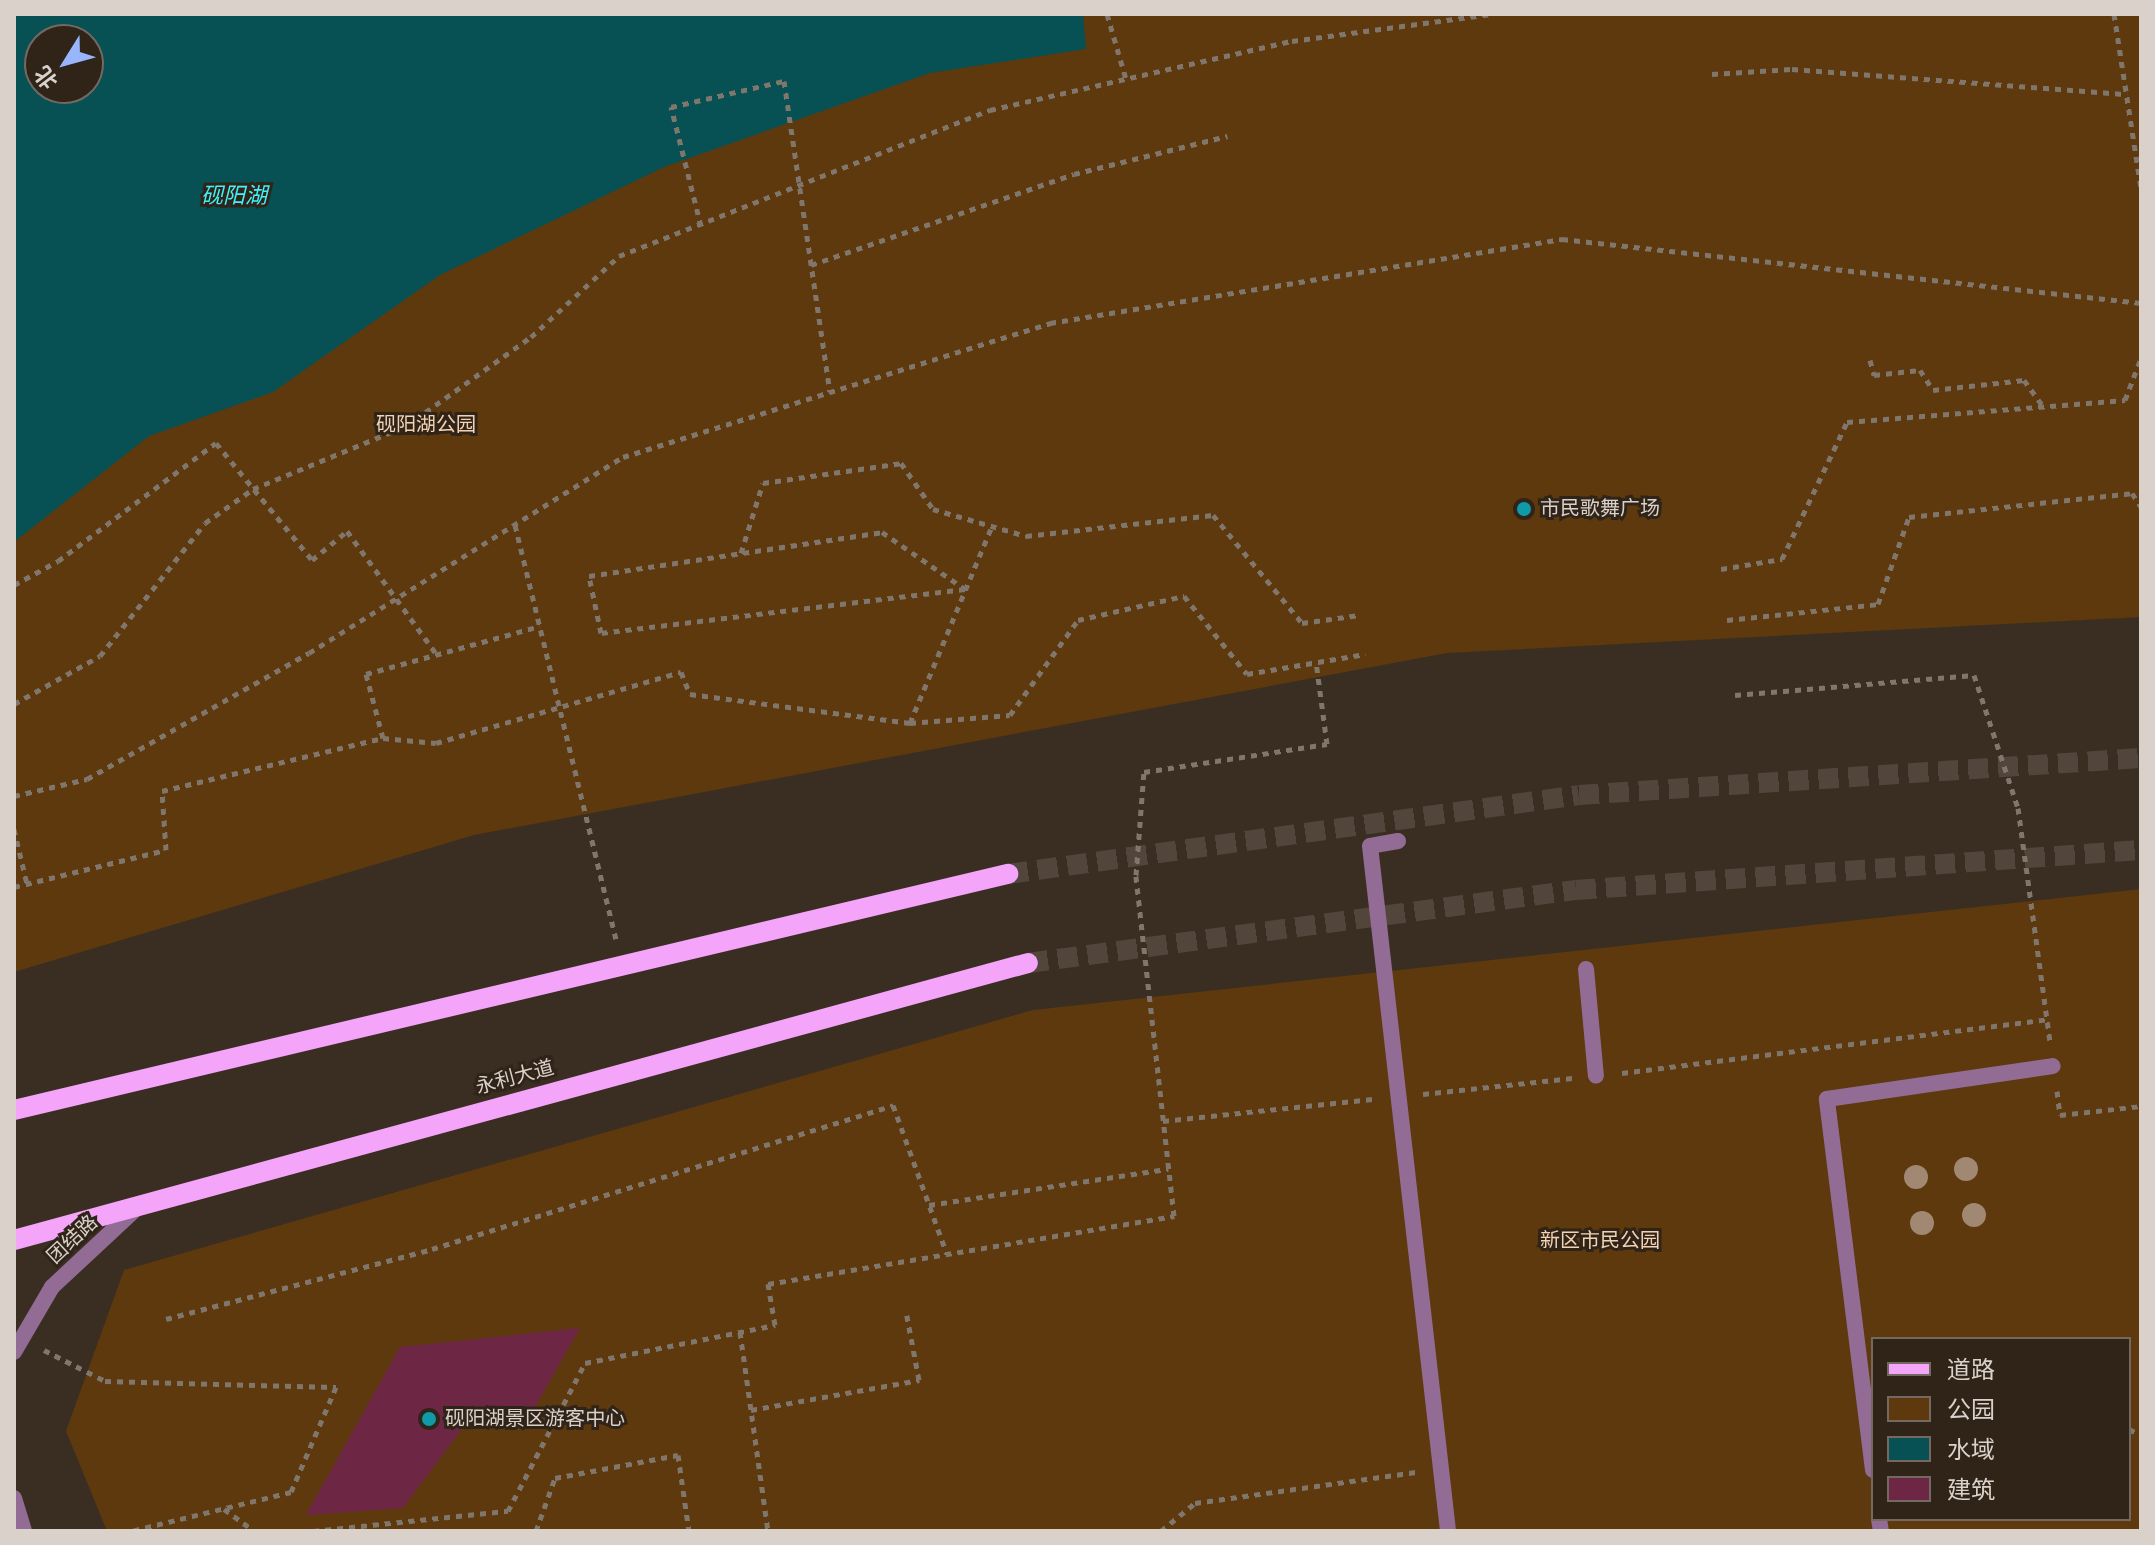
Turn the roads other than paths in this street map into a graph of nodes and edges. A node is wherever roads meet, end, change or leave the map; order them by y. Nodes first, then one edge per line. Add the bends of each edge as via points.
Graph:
1 (1398, 841) dead end
2 (1008, 874) tunnel mouth
3 (1028, 963) tunnel mouth
4 (1586, 969) dead end
5 (2053, 1066) road end
6 (1596, 1076) dead end
7 (14, 1110) edge
8 (141, 1205) junction
9 (14, 1240) edge
10 (16, 1345) edge
11 (1871, 1454) edge
12 (14, 1498) edge
13 (19, 1525) edge
14 (1448, 1531) edge

1 - 14 street via 1370,846
2 - 7 main road
3 - 8 main road, 永利大道
4 - 6 street
5 - 11 street via 1827,1099
8 - 9 main road, 永利大道
8 - 10 street, 团结路 via 52,1287
12 - 13 street

